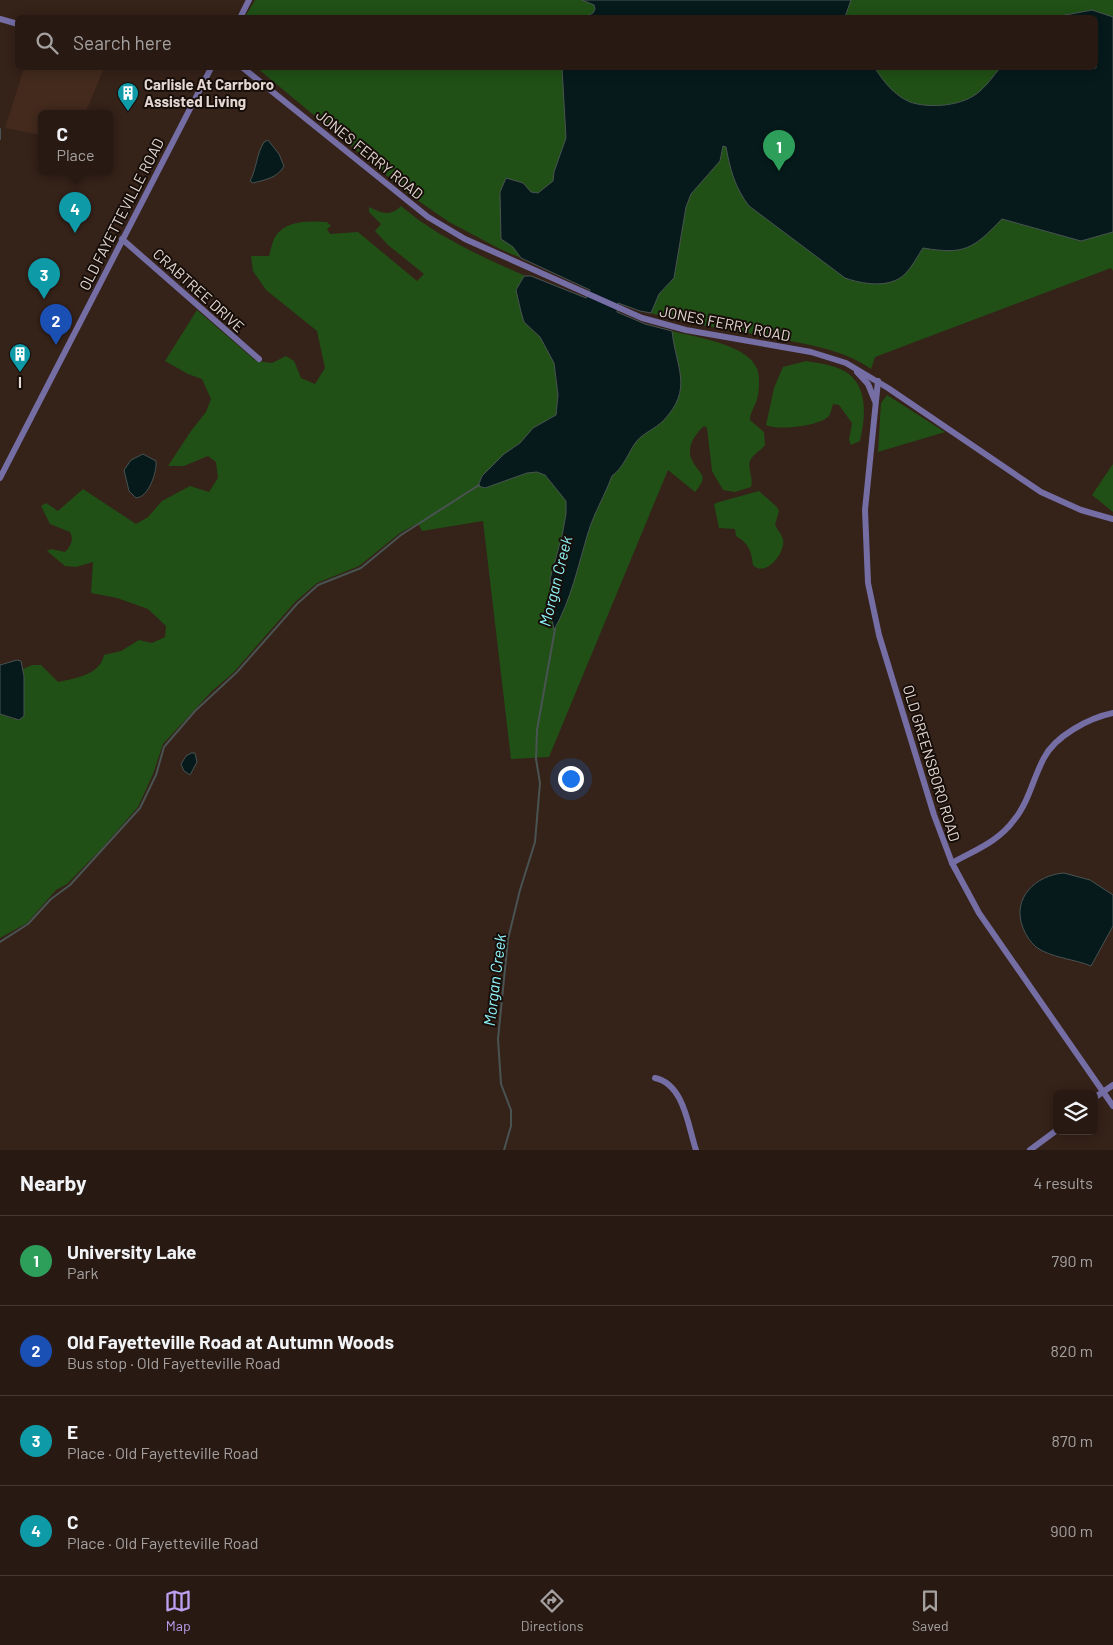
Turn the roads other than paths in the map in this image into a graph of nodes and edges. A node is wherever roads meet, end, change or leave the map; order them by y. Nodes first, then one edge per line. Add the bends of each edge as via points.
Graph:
1 (249, 0) edge
2 (242, 15) edge
3 (0, 19) edge
4 (15, 23) edge
5 (210, 70) edge
6 (245, 70) edge
7 (122, 239) junction
8 (259, 359) dead end
9 (846, 363) junction
10 (878, 381) junction
11 (876, 403) junction
12 (0, 478) edge
13 (1113, 519) edge
14 (1113, 713) edge
15 (952, 863) junction
16 (655, 1078) dead end
17 (1113, 1085) edge
18 (1103, 1092) junction
19 (1098, 1095) edge
20 (1113, 1106) edge
21 (1053, 1133) edge
22 (696, 1150) edge
23 (1030, 1150) edge

1 - 2 street
3 - 4 street
5 - 7 street, OLD FAYETTEVILLE ROAD
6 - 9 street, JONES FERRY ROAD via 428,218 465,239 642,318 686,330 811,352
7 - 8 street, CRABTREE DRIVE
7 - 12 street, OLD FAYETTEVILLE ROAD
9 - 10 street, JONES FERRY ROAD
9 - 11 street via 868,384
10 - 11 street, OLD GREENSBORO ROAD
10 - 13 street, JONES FERRY ROAD via 1041,492 1081,510
11 - 15 street, OLD GREENSBORO ROAD via 865,510 870,597 934,815
14 - 15 street via 1083,723 1056,744 1045,756 1022,808 1005,831 986,846
15 - 18 street, OLD GREENSBORO ROAD via 979,913
16 - 22 street via 670,1085 677,1094
17 - 18 street
18 - 19 street
18 - 20 street, OLD GREENSBORO ROAD
21 - 23 street

